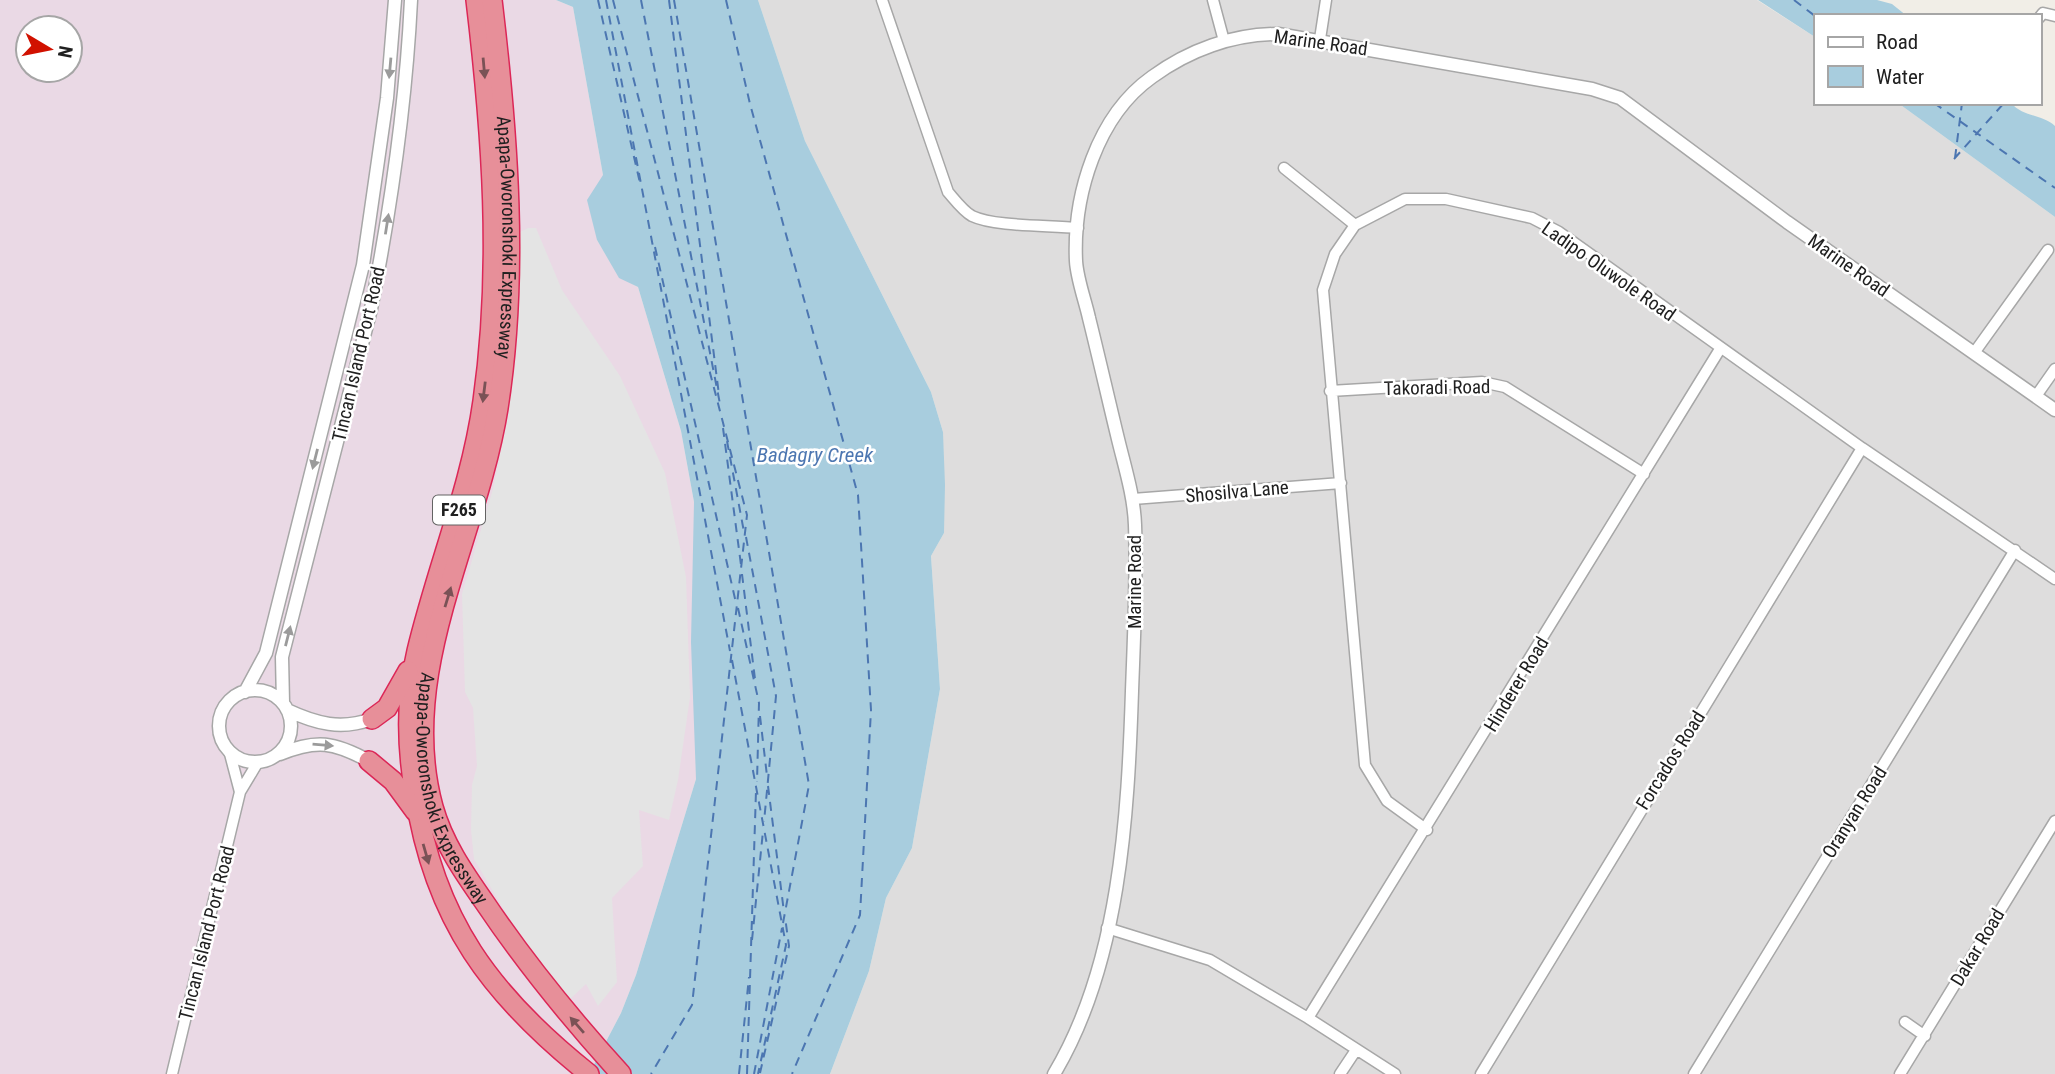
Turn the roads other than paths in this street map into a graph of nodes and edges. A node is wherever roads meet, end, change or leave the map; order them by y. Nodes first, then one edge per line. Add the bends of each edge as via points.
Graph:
1 (395, 0) edge
2 (411, 0) edge
3 (476, 0) edge
4 (492, 0) edge
5 (881, 0) edge
6 (1213, 0) edge
7 (1326, 0) edge
8 (2045, 0) edge
9 (2041, 16) edge
10 (2055, 16) edge
11 (1320, 39) junction
12 (1224, 41) junction
13 (1284, 168) dead end
14 (1355, 225) junction
15 (1078, 228) junction
16 (2048, 250) dead end
17 (1720, 349) junction
18 (1974, 353) junction
19 (2055, 369) edge
20 (1331, 391) junction
21 (2036, 396) junction
22 (2055, 410) edge
23 (1862, 448) junction
24 (1644, 474) junction
25 (1340, 482) junction
26 (1133, 499) junction
27 (2015, 550) junction
28 (2055, 579) edge
29 (416, 655) junction
30 (245, 692) junction
31 (285, 707) junction
32 (372, 719) joint
33 (229, 750) junction
34 (276, 755) junction
35 (369, 761) joint
36 (258, 762) junction
37 (240, 792) junction
38 (418, 816) junction
39 (2055, 821) edge
40 (1427, 830) junction
41 (1107, 928) junction
42 (1308, 1018) junction
43 (1905, 1021) dead end
44 (1925, 1036) junction
45 (1356, 1050) junction
46 (172, 1074) edge
47 (589, 1074) edge
48 (621, 1074) edge
49 (1054, 1074) edge
50 (1340, 1074) edge
51 (1395, 1074) edge
52 (1481, 1074) edge
53 (1693, 1074) edge
54 (1900, 1074) edge

1 -> 30 street, Tincan Island Port Road via 386,111 355,304 266,653
31 -> 2 street, Tincan Island Port Road via 282,657 382,257 403,106
3 -> 29 highway, Apapa-Oworonshoki Expressway / F265 via 495,236 489,352 470,474
48 -> 4 highway, Apapa-Oworonshoki Expressway / F265 via 536,974 479,895 443,836 424,759 429,664 483,482 504,352 508,172
5 - 15 street via 948,192 958,204 971,216 987,221
6 - 12 street
7 - 11 street
8 - 9 street
9 - 10 street
11 - 12 street, Marine Road via 1259,34
11 - 18 street, Marine Road via 1620,98
12 - 15 street, Marine Road via 1166,67 1139,86 1120,108 1097,146
13 - 14 street
14 - 17 street, Ladipo Oluwole Road via 1405,199 1427,197 1532,218 1559,232
14 - 20 street, Ladipo Oluwole Road via 1335,254 1323,290
15 - 26 street, Marine Road via 1076,262
16 - 18 street
17 - 23 street, Ladipo Oluwole Road
17 - 24 street, Hinderer Road
18 - 21 street, Marine Road
19 - 21 street
20 - 24 street, Takoradi Road via 1482,382 1506,387
20 - 25 street, Ladipo Oluwole Road
21 - 22 street, Marine Road
23 - 27 street, Ladipo Oluwole Road
23 - 52 street, Forcados Road
24 - 40 street, Hinderer Road
25 - 26 street, Shosilva Lane
25 - 40 street, Ladipo Oluwole Road via 1365,765 1387,801
26 - 41 street, Marine Road via 1136,589 1130,757 1124,844
27 - 28 street, Ladipo Oluwole Road
27 - 53 street, Oranyan Road
29 - 32 highway via 397,694
29 - 38 highway, Apapa-Oworonshoki Expressway / F265 via 410,740
30 - 31 street via 266,692
30 - 33 street via 230,701 221,716 220,734
31 - 32 street via 319,724 339,726
31 - 34 street via 291,724 289,738
33 - 36 street via 239,758
33 - 37 street, Tincan Island Port Road
34 -> 35 street via 305,744 325,743
34 - 36 street
35 - 38 highway via 393,781
36 - 37 street, Tincan Island Port Road
37 - 46 street, Tincan Island Port Road
38 -> 47 highway, Apapa-Oworonshoki Expressway / F265 via 438,890 468,948 542,1035
39 - 44 street, Dakar Road
40 - 42 street, Hinderer Road
41 - 42 street via 1210,960
41 - 49 street, Marine Road via 1068,1050
42 - 45 street
43 - 44 street
44 - 54 street, Dakar Road
45 - 50 street
45 - 51 street

